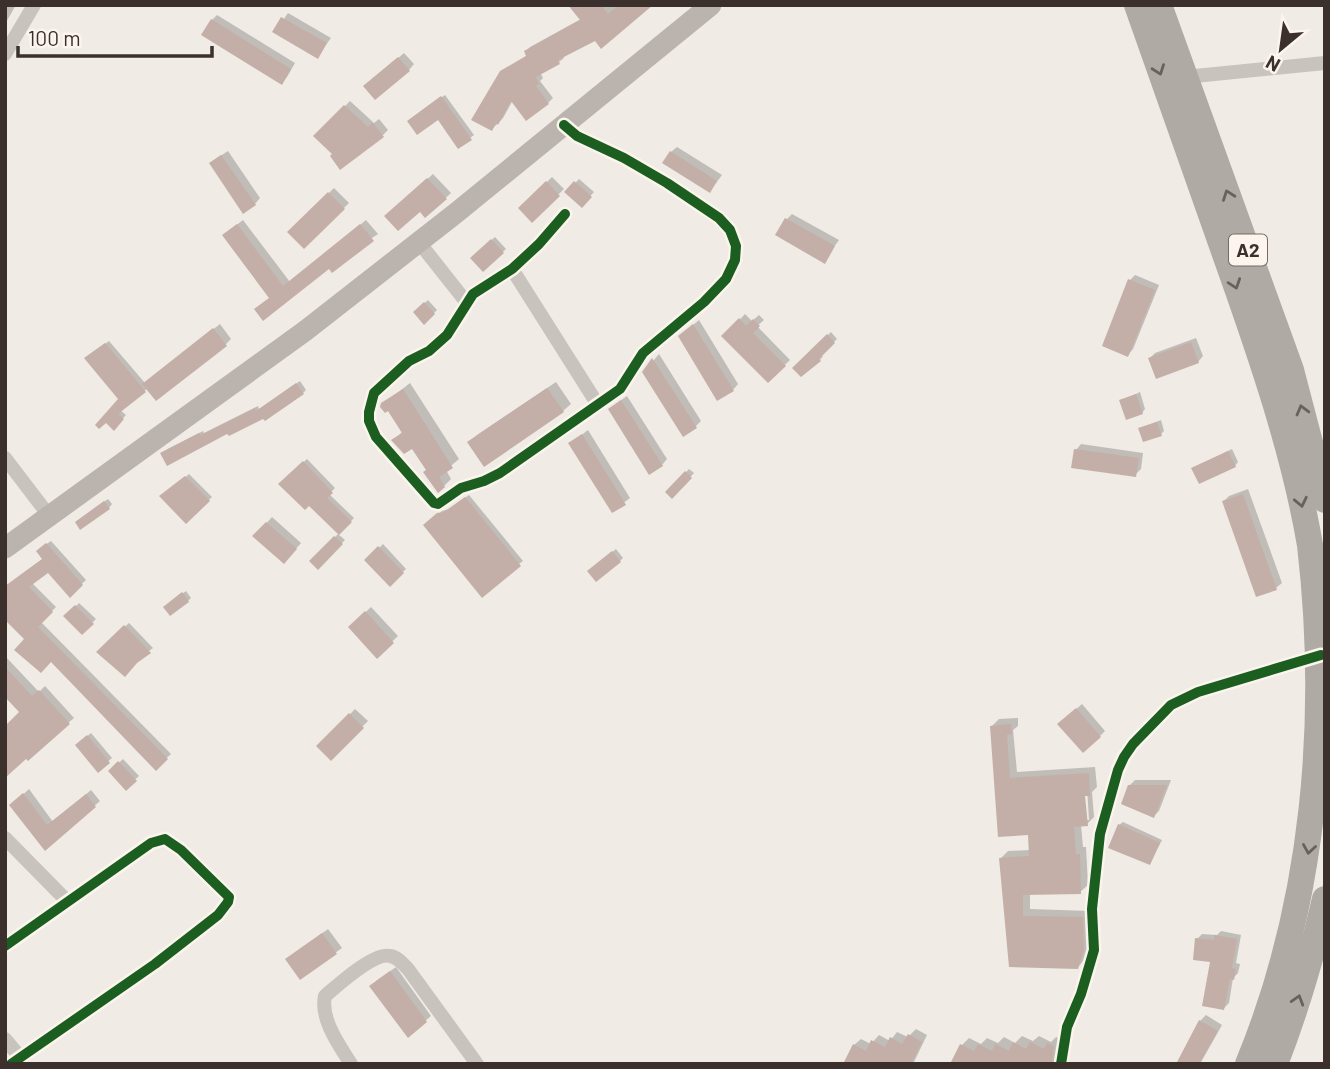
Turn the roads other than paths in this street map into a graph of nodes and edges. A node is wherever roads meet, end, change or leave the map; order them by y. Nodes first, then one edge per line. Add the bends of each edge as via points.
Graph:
1 (34, 5) edge
2 (711, 5) edge
3 (1137, 5) edge
4 (1159, 5) edge
5 (5, 54) edge
6 (1325, 63) edge
7 (1185, 77) junction
8 (564, 125) junction
9 (565, 215) dead end
10 (418, 241) junction
11 (512, 269) junction
12 (467, 303) junction
13 (598, 405) junction
14 (5, 458) edge
15 (1325, 499) edge
16 (50, 517) junction
17 (5, 548) edge
18 (1321, 654) junction
19 (5, 838) edge
20 (1325, 899) edge
21 (66, 900) junction
22 (5, 946) edge
23 (5, 1039) edge
24 (16, 1060) edge
25 (351, 1064) edge
26 (477, 1064) edge
27 (1061, 1064) edge
28 (1248, 1064) edge
29 (1275, 1064) edge

1 - 5 street
2 - 8 main road
3 -> 18 highway, A2 via 1289,451 1310,546
4 - 7 highway, A2
6 - 7 street
15 -> 7 highway, A2 via 1291,370
8 - 10 main road
8 - 13 street via 719,218 736,246 726,279 643,353 620,390
9 - 11 street
10 - 12 street
10 - 16 main road via 305,331
11 - 12 street via 473,294
11 - 13 street
12 - 13 street via 447,335 380,385 370,403 369,421 376,437 430,501 438,503 500,473
14 - 16 street
16 - 17 main road
18 - 27 street via 1198,692 1171,705 1124,757 1100,834 1092,909 1094,950 1067,1027
18 -> 28 highway, A2 via 1320,745 1302,893 1284,965
19 - 21 street
29 -> 20 highway
21 - 22 street
21 - 24 street via 151,843 165,839 229,897 218,915 176,948
23 - 24 street
25 - 26 street via 331,1029 325,996 380,956 390,955 408,969

